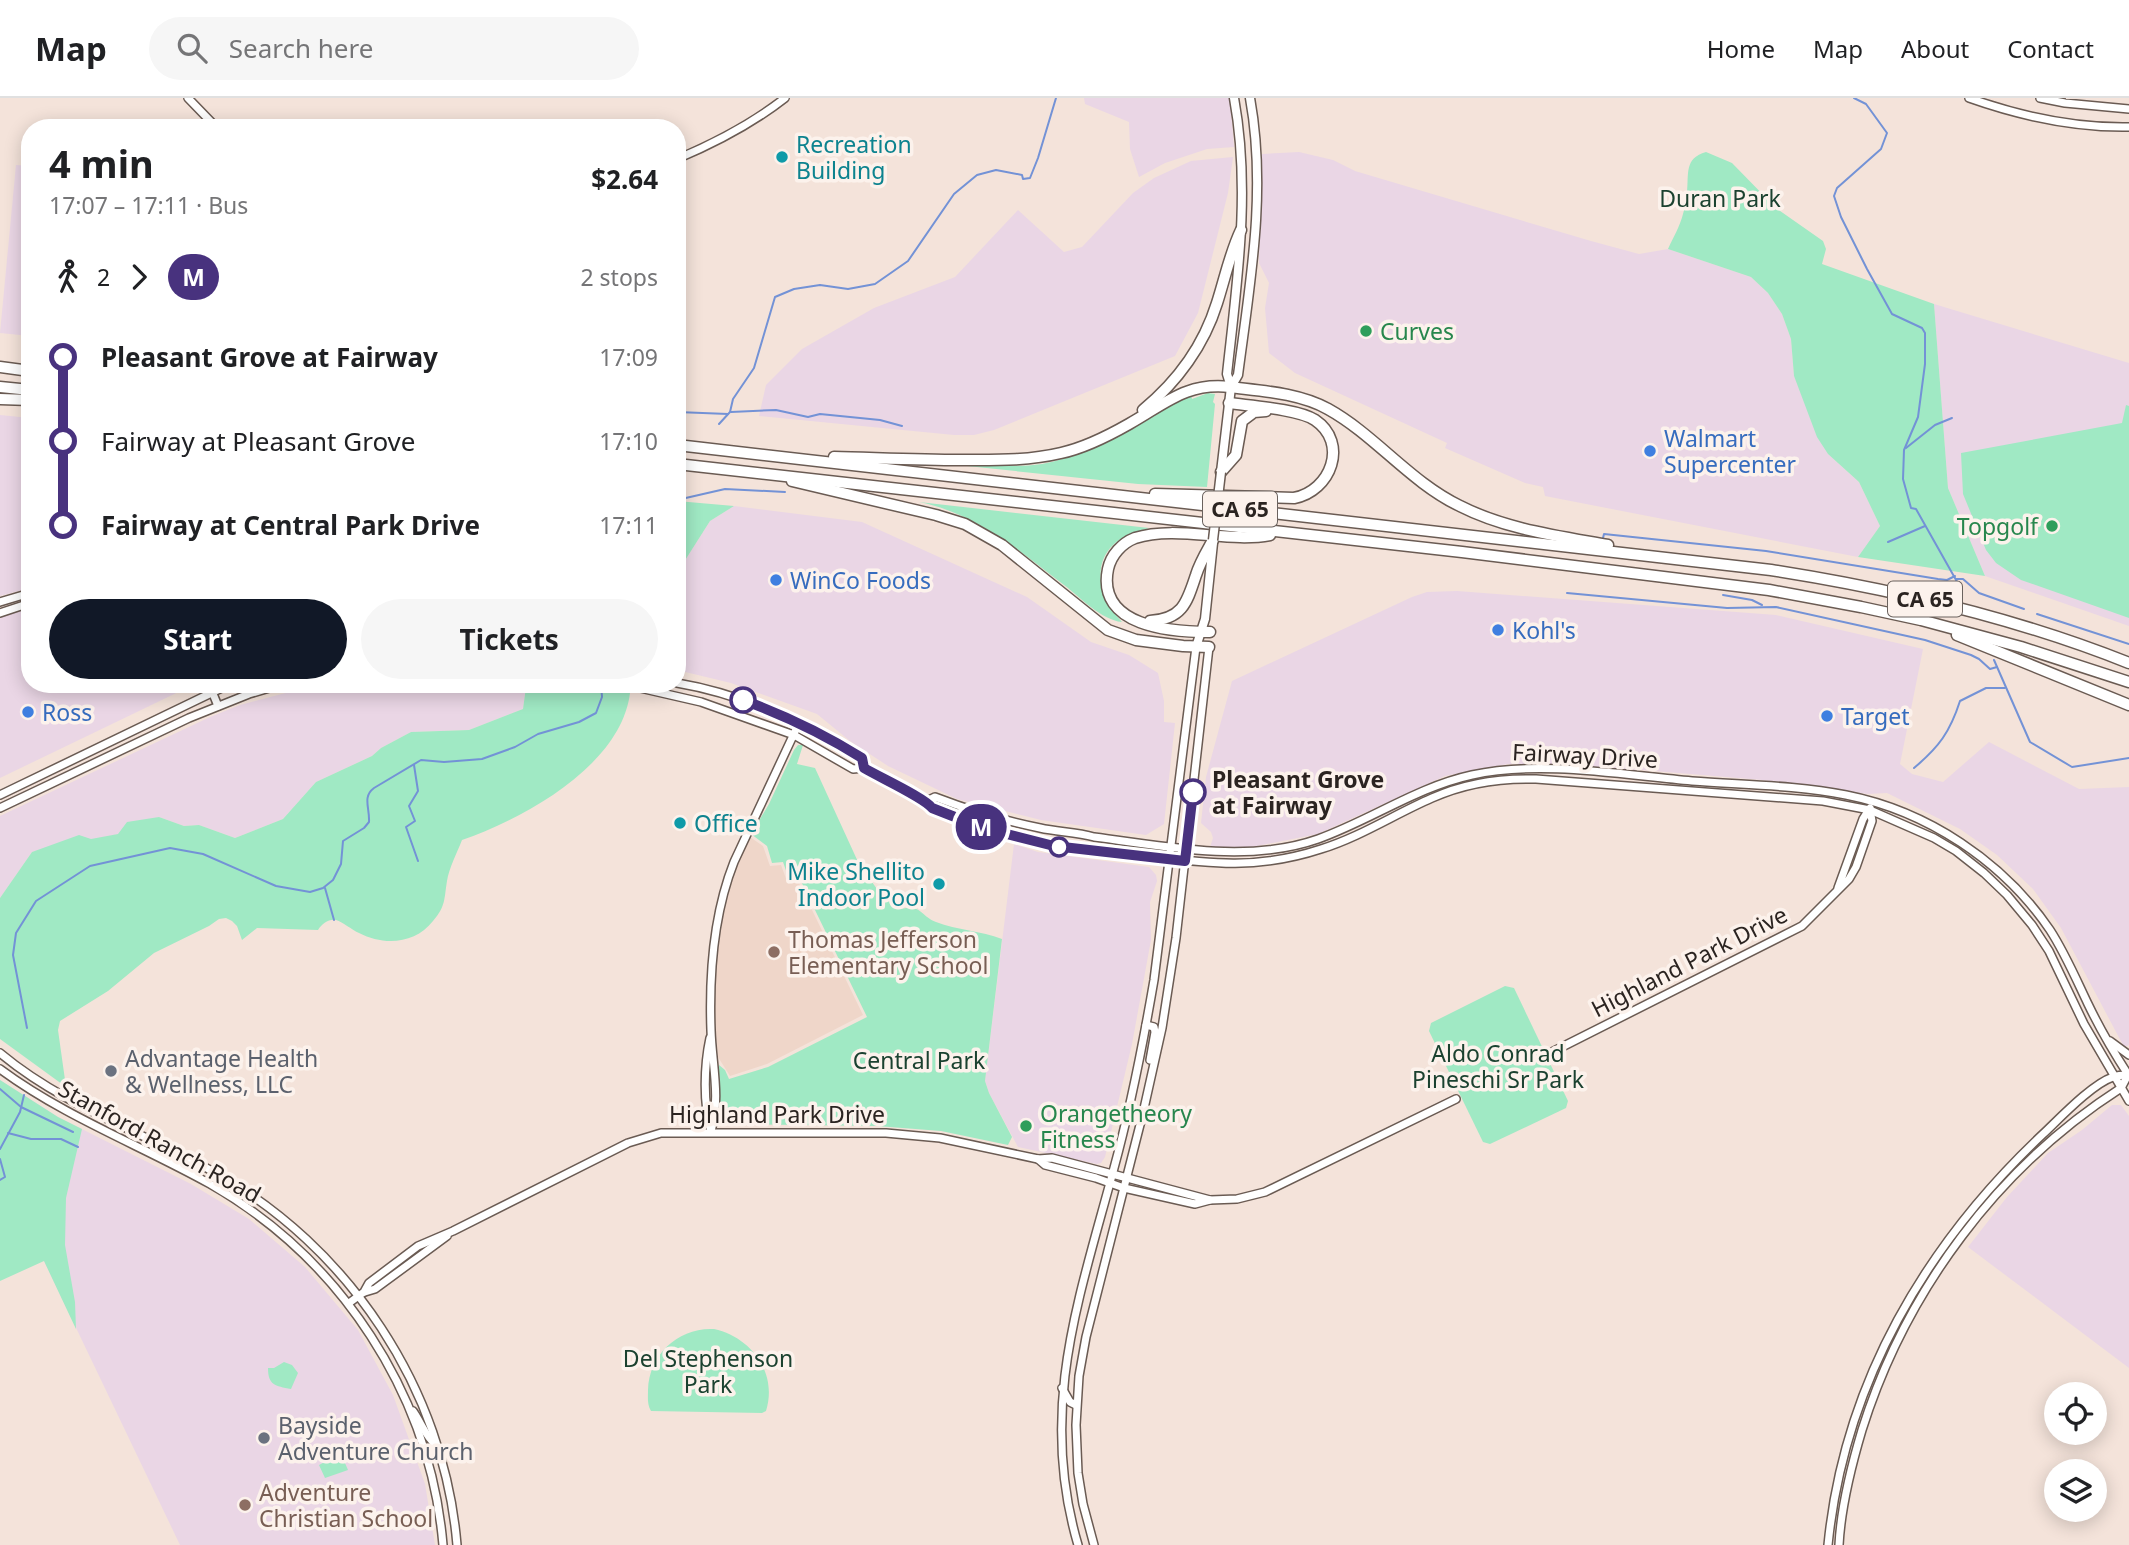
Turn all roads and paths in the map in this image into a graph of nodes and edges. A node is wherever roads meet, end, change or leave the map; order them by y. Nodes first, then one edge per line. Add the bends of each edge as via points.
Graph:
1 (188, 98) edge
2 (785, 98) edge
3 (1234, 98) edge
4 (1250, 98) edge
5 (1969, 98) edge
6 (2040, 98) edge
7 (2129, 109) edge
8 (208, 119) edge
9 (2129, 127) edge
10 (686, 155) edge
11 (1241, 230) junction
12 (0, 367) edge
13 (21, 370) edge
14 (0, 387) edge
15 (1231, 387) junction
16 (21, 389) edge
17 (0, 399) edge
18 (21, 400) edge
19 (1229, 403) junction
20 (1277, 410) junction
21 (1114, 432) junction
22 (686, 446) edge
23 (764, 455) junction
24 (686, 465) edge
25 (1221, 472) junction
26 (761, 473) junction
27 (1073, 490) junction
28 (1283, 533) junction
29 (1213, 540) joint
30 (1206, 560) junction
31 (1715, 563) junction
32 (21, 596) edge
33 (0, 603) edge
34 (21, 606) edge
35 (0, 613) edge
36 (1205, 619) junction
37 (1921, 620) junction
38 (1139, 622) junction
39 (1199, 632) junction
40 (1210, 632) junction
41 (1196, 647) junction
42 (1209, 647) junction
43 (2129, 663) edge
44 (2129, 682) edge
45 (686, 685) edge
46 (209, 693) edge
47 (218, 693) edge
48 (255, 693) edge
49 (658, 693) edge
50 (221, 704) junction
51 (2129, 705) edge
52 (799, 723) junction
53 (794, 735) junction
54 (864, 768) junction
55 (1759, 785) junction
56 (1675, 789) junction
57 (8, 791) junction
58 (0, 794) edge
59 (14, 802) junction
60 (1873, 802) junction
61 (930, 804) junction
62 (0, 808) edge
63 (969, 810) junction
64 (1870, 810) junction
65 (1004, 834) junction
66 (1171, 846) junction
67 (1186, 848) junction
68 (1169, 859) junction
69 (1185, 861) junction
70 (1146, 1025) junction
71 (2108, 1040) junction
72 (0, 1053) edge
73 (1550, 1053) dead end
74 (2129, 1055) edge
75 (0, 1069) edge
76 (2129, 1075) edge
77 (2114, 1076) junction
78 (1151, 1077) junction
79 (2121, 1088) junction
80 (1456, 1099) dead end
81 (2129, 1101) edge
82 (711, 1131) junction
83 (167, 1162) junction
84 (203, 1166) junction
85 (1112, 1178) junction
86 (1126, 1179) junction
87 (1124, 1188) junction
88 (1210, 1200) junction
89 (362, 1294) junction
90 (349, 1303) junction
91 (1062, 1387) junction
92 (408, 1405) junction
93 (1076, 1405) junction
94 (437, 1446) junction
95 (424, 1449) junction
96 (444, 1472) junction
97 (1840, 1475) junction
98 (1850, 1477) junction
99 (443, 1545) edge
100 (457, 1545) edge
101 (1077, 1545) edge
102 (1094, 1545) edge
103 (1828, 1545) edge
104 (1839, 1545) edge

1 - 8 main road
2 - 10 main road via 735,131
3 - 11 main road via 1241,151
4 - 15 main road via 1258,164 1256,231 1238,375
5 - 9 main road via 2052,121
6 - 7 main road
11 - 15 main road via 1227,374
11 - 21 highway via 1198,346 1164,391
12 - 13 highway
14 - 16 highway
15 - 19 main road
15 - 21 highway via 1186,391
15 - 31 highway via 1292,396 1326,408 1438,494 1493,520
17 - 18 highway
19 - 20 highway
19 - 25 main road
20 - 25 highway via 1254,412 1242,421 1236,455
20 - 27 highway via 1314,419 1332,443 1332,465 1326,479 1302,496
21 - 23 highway via 1065,452 1016,460
22 - 23 highway, CA 65
23 - 27 highway, CA 65
24 - 26 highway, CA 65
25 - 29 main road, bridge
26 - 28 highway, CA 65
26 - 41 highway via 965,524 1002,545 1108,630 1136,640
27 - 31 highway, CA 65
28 - 37 highway, CA 65 via 1769,590
28 - 38 highway via 1262,537 1150,536 1130,541 1113,557 1107,583 1116,607
29 - 30 highway
30 - 36 main road
30 - 38 highway via 1180,611 1161,620
31 - 43 highway, CA 65 via 1924,599 2085,645
32 - 33 main road
34 - 35 main road
36 - 39 main road
36 - 40 main road
37 - 44 highway, CA 65
37 - 51 highway
38 - 39 highway
39 - 40 highway
39 - 41 main road
40 - 42 main road
41 - 42 highway
41 - 66 main road
42 - 67 main road
45 - 52 main road, Fairway Drive via 743,700
46 - 57 main road
47 - 50 main road
48 - 50 main road
49 - 53 main road, Fairway Drive via 701,702
50 - 59 main road
52 - 53 main road
52 - 54 main road, Fairway Drive via 862,758
53 - 54 main road, Fairway Drive via 853,769
53 - 82 main road via 742,843 715,929 711,1032 715,1117
54 - 61 main road, Fairway Drive
55 - 56 main road via 1751,789
55 - 60 main road, Fairway Drive
55 - 67 main road, Fairway Drive via 1503,769 1431,787 1298,845 1244,851
56 - 64 main road, Fairway Drive via 1823,801
56 - 69 main road, Fairway Drive via 1536,779 1487,782 1440,794 1333,845 1293,857 1253,864
57 - 58 main road
57 - 59 main road
59 - 62 main road
60 - 64 main road, Highland Park Drive
60 - 71 main road, Fairway Drive via 1922,820 1956,840 2016,888 2055,938
61 - 63 main road, Fairway Drive via 962,815
61 - 65 main road, Fairway Drive
63 - 65 main road via 978,821
63 - 66 main road, Fairway Drive via 1045,830
64 - 73 main road, Highland Park Drive via 1872,821 1849,879 1814,917 1784,937
64 - 77 main road, Fairway Drive via 1956,851 2007,895 2049,951
65 - 68 main road, Fairway Drive via 1073,850
66 - 67 main road, Fairway Drive
66 - 68 main road
67 - 69 main road
68 - 69 main road, Fairway Drive
68 - 70 main road
69 - 78 main road
70 - 78 main road via 1155,1032 1147,1073
70 - 85 main road
71 - 74 main road
71 - 76 main road, Fairway Drive
72 - 84 main road, Stanford Ranch Road via 69,1098
75 - 83 main road, Stanford Ranch Road via 61,1110
76 - 77 main road
76 - 79 main road
77 - 79 main road, Fairway Drive
77 - 97 main road via 2014,1161 1941,1247 1880,1354
78 - 86 main road
79 - 81 main road, Fairway Drive
79 - 98 main road via 2021,1168 1944,1261 1884,1370
80 - 88 main road, Highland Park Drive via 1265,1192
82 - 85 main road, Highland Park Drive via 896,1133 940,1138 1052,1158
82 - 89 main road, Highland Park Drive via 644,1137 453,1231
83 - 84 main road via 198,1169
83 - 90 main road, Stanford Ranch Road via 266,1222
84 - 89 main road, Stanford Ranch Road via 281,1217
85 - 86 main road, Highland Park Drive
85 - 87 main road, Highland Park Drive
85 - 91 main road via 1072,1326
86 - 87 main road
86 - 88 main road, Highland Park Drive
87 - 88 main road, Highland Park Drive via 1195,1205
87 - 93 main road via 1086,1337
89 - 90 main road, Highland Park Drive
89 - 94 main road, Stanford Ranch Road via 396,1350
90 - 92 main road, Stanford Ranch Road via 380,1348
91 - 93 main road
91 - 101 main road via 1061,1454
92 - 94 main road
92 - 95 main road, Stanford Ranch Road
93 - 102 main road via 1079,1474
94 - 96 main road, Stanford Ranch Road
95 - 96 main road via 431,1450
95 - 99 main road, Stanford Ranch Road
96 - 100 main road, Stanford Ranch Road
97 - 98 main road
97 - 103 main road
98 - 104 main road

